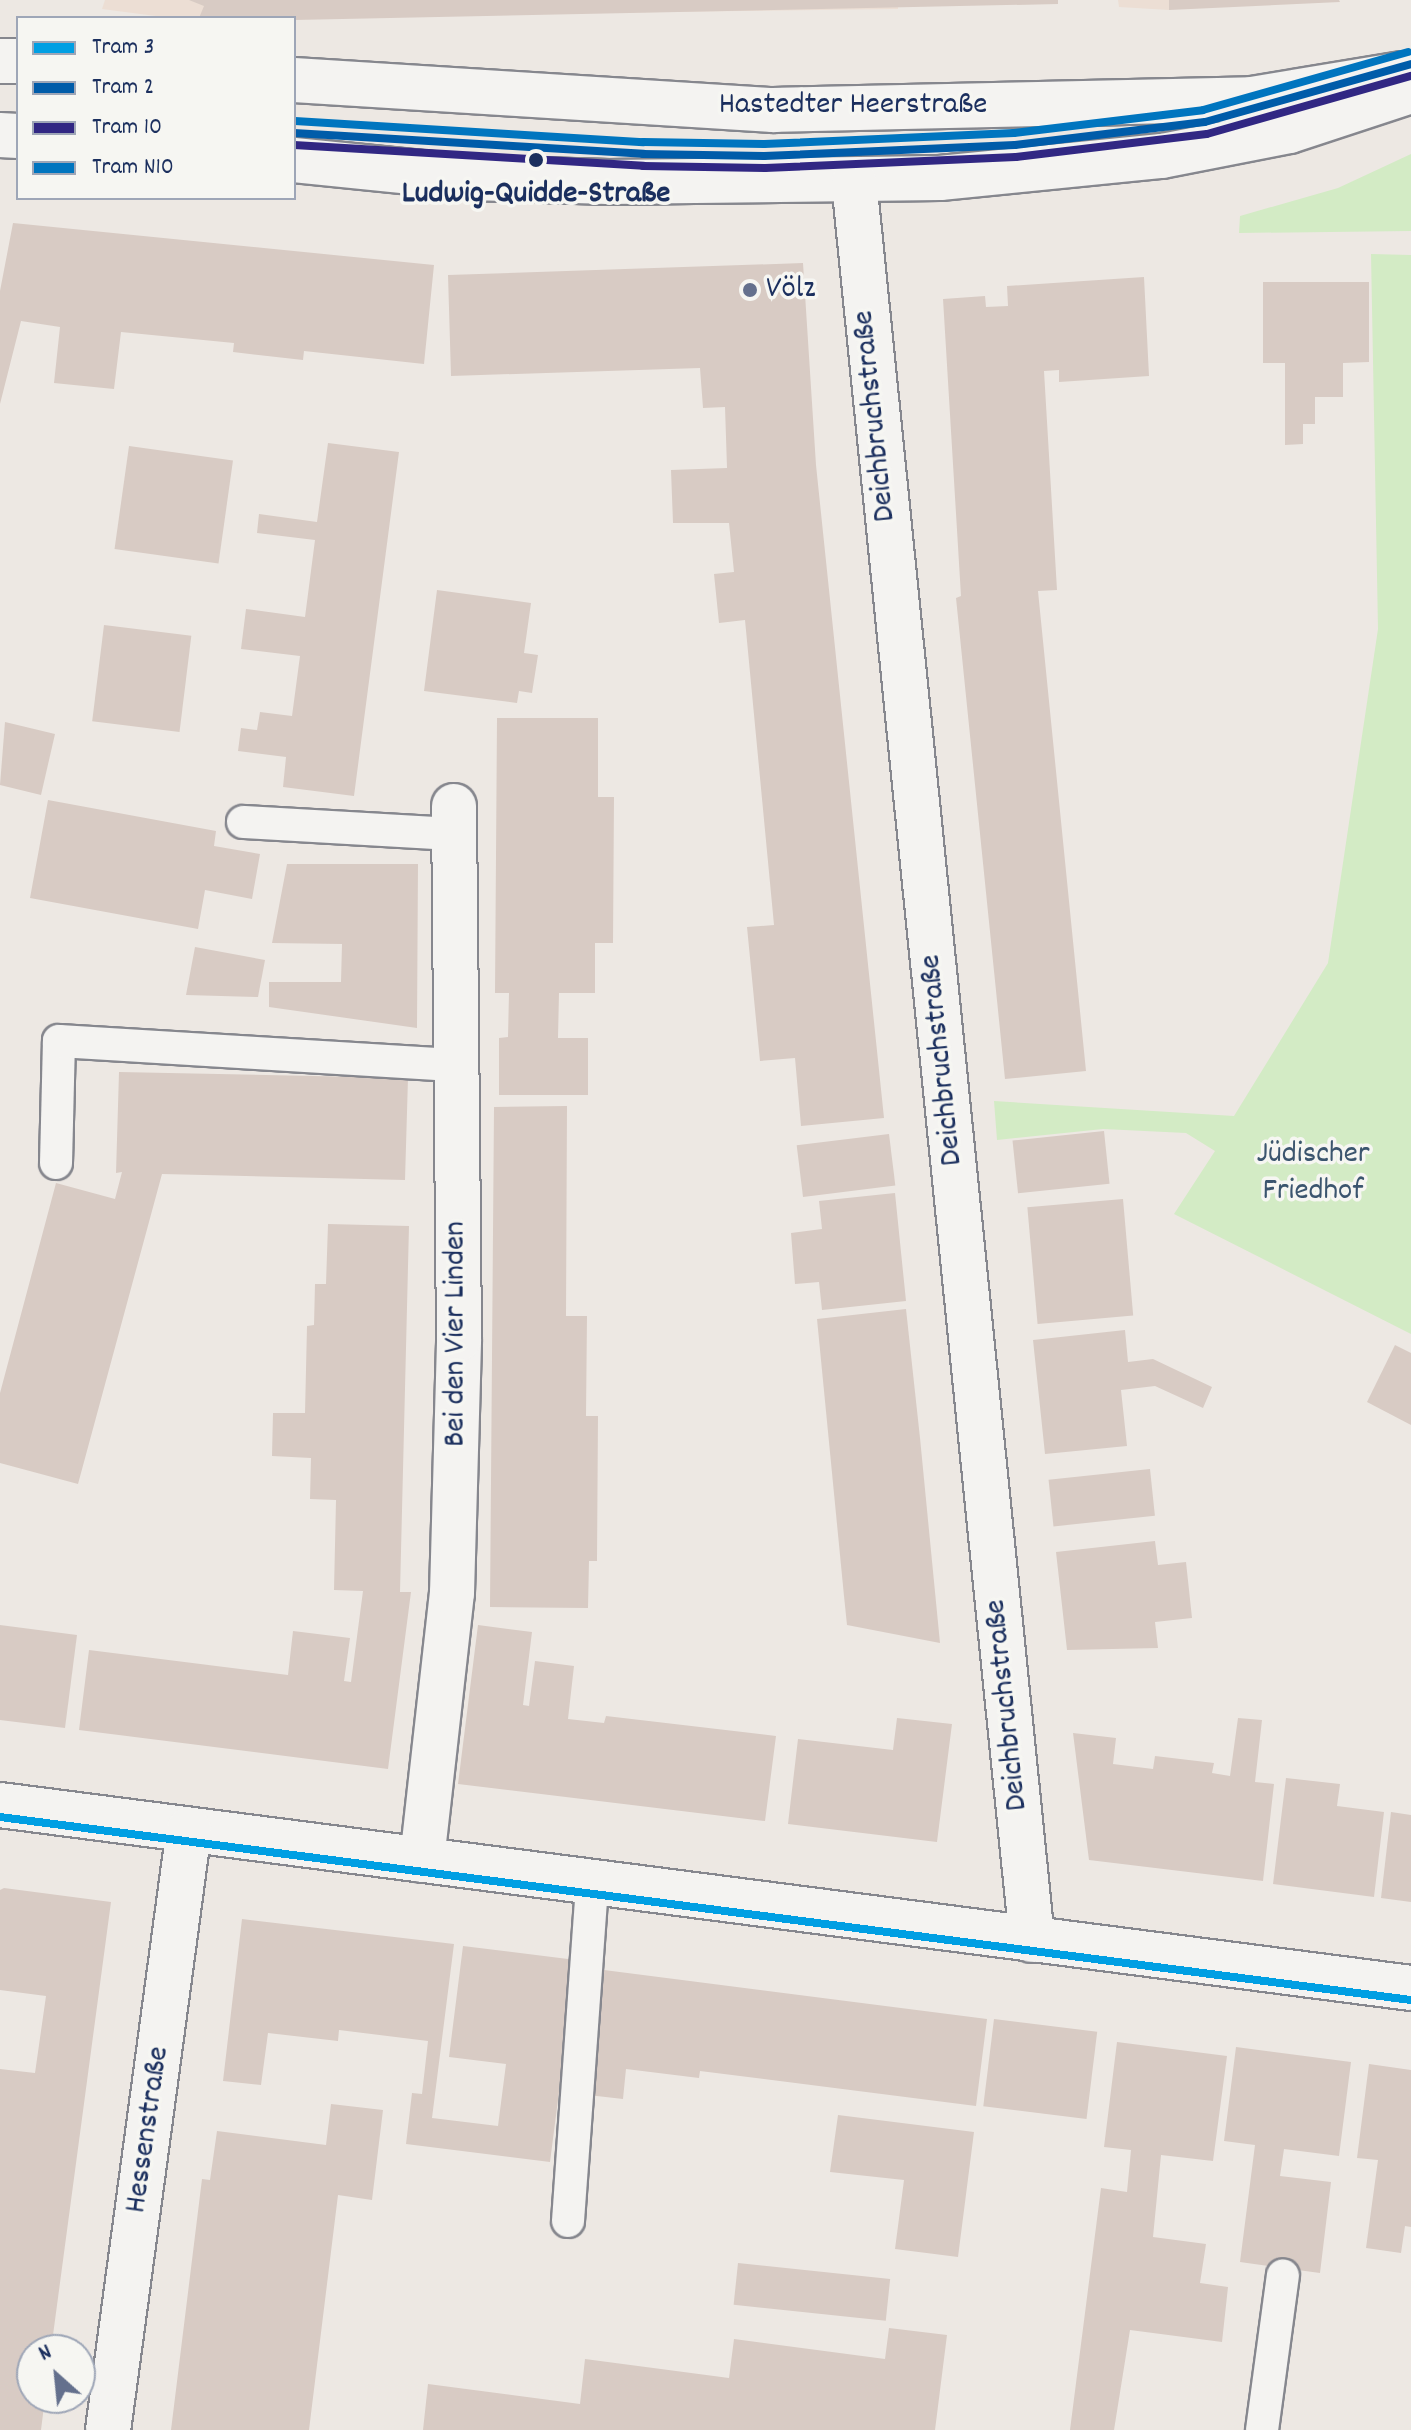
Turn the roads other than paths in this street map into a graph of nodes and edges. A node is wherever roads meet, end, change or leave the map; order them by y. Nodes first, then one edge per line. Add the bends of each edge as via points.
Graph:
1 (1411, 72) edge
2 (296, 80) edge
3 (1411, 91) edge
4 (296, 160) edge
5 (854, 181) junction
6 (454, 820) joint
7 (243, 822) dead end
8 (457, 1065) junction
9 (56, 1163) dead end
10 (0, 1805) edge
11 (189, 1829) junction
12 (422, 1860) junction
13 (592, 1885) junction
14 (1032, 1940) junction
15 (1411, 1988) edge
16 (568, 2221) dead end
17 (1283, 2275) dead end
18 (108, 2430) edge
19 (1262, 2430) edge

1 - 2 street, Hastedter Heerstraße via 1252,99 773,110
3 - 5 street via 1289,131 1162,156
4 - 5 street via 471,178
5 - 14 street, Deichbruchstraße
6 - 7 lane
6 - 8 street, Bei den Vier Linden
8 - 9 lane via 59,1041
8 - 12 street, Bei den Vier Linden via 459,1339 452,1593
10 - 11 street
11 - 12 street
11 - 18 street, Hessenstraße
12 - 13 street
13 - 14 street
13 - 16 lane
14 - 15 street
17 - 19 lane

